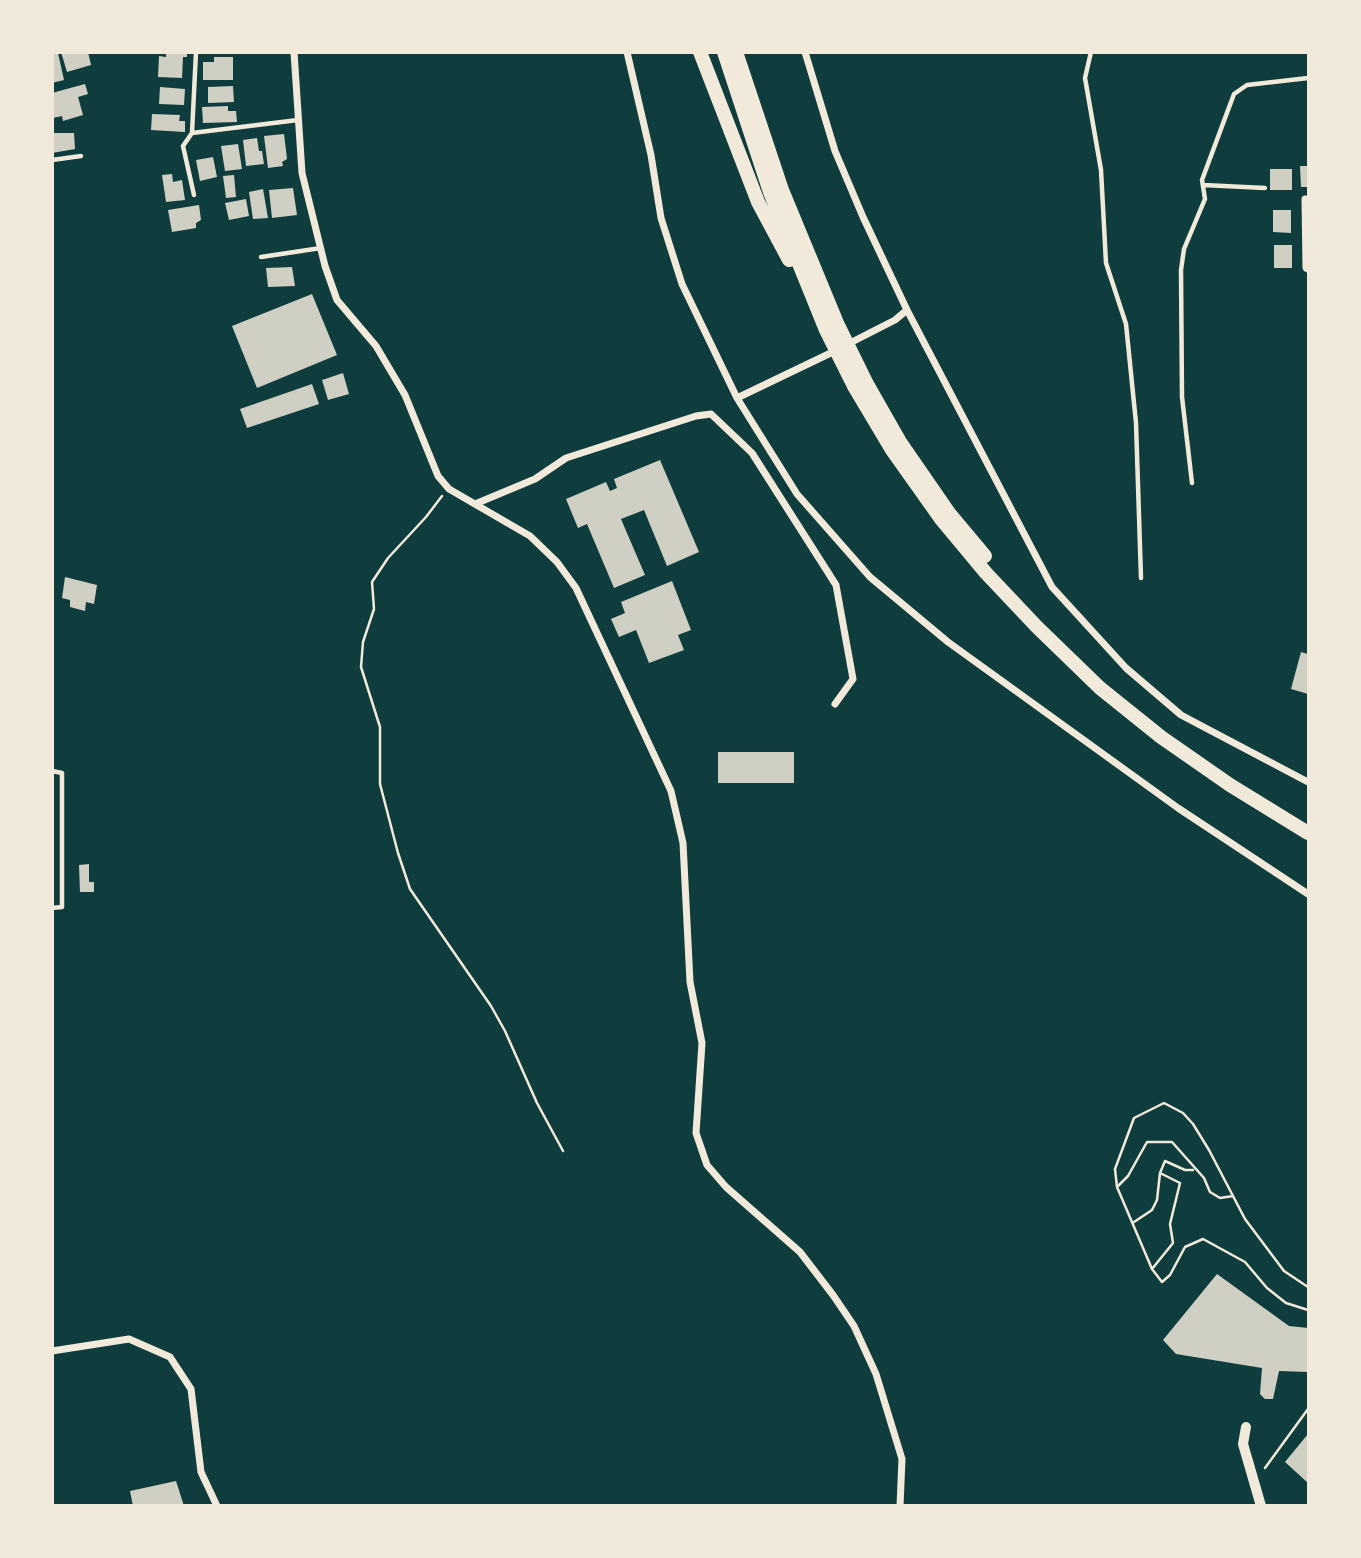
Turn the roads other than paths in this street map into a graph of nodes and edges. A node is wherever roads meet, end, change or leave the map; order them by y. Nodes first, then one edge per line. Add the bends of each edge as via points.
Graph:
1 (196, 52) edge
2 (294, 52) edge
3 (626, 52) edge
4 (700, 52) edge
5 (724, 52) edge
6 (736, 52) edge
7 (804, 52) edge
8 (1091, 52) edge
9 (1308, 78) edge
10 (299, 120) junction
11 (192, 133) junction
12 (81, 156) dead end
13 (52, 160) edge
14 (1203, 185) junction
15 (1265, 188) dead end
16 (194, 195) dead end
17 (1308, 199) edge
18 (321, 248) junction
19 (261, 257) dead end
20 (1308, 269) edge
21 (907, 310) junction
22 (826, 330) junction
23 (737, 398) junction
24 (766, 442) junction
25 (752, 453) junction
26 (1192, 483) dead end
27 (475, 504) junction
28 (1141, 578) dead end
29 (835, 704) dead end
30 (52, 771) edge
31 (1308, 782) edge
32 (1308, 821) edge
33 (1308, 833) edge
34 (1308, 894) edge
35 (52, 908) edge
36 (52, 1351) edge
37 (1246, 1427) dead end
38 (217, 1506) edge
39 (900, 1506) edge
40 (1261, 1506) edge

1 - 11 lane
2 - 10 street
3 - 23 street via 661,218 682,284
4 - 22 highway via 758,202
5 - 22 highway via 770,192
6 - 32 highway via 782,190 836,323 900,442 949,513 1045,623 1106,681 1166,729
7 - 21 street via 835,151
8 - 28 lane via 1085,78 1101,170 1106,263 1126,324 1136,423
9 - 14 lane via 1247,85 1234,94
10 - 11 lane
10 - 18 street via 302,173
11 - 16 lane via 183,146
12 - 13 lane
14 - 15 lane
14 - 26 lane via 1205,199 1184,249 1181,270 1182,397
17 - 20 street
18 - 19 lane
18 - 27 street via 337,300 376,346 405,395 438,476 449,489
21 - 23 street
21 - 31 street via 1052,587 1126,668 1181,715
22 - 33 highway via 892,450 986,573 1037,627 1100,688 1161,737
23 - 24 street
24 - 25 street
24 - 34 street via 797,494 879,585 948,642 1178,808
25 - 27 street via 711,414 696,416 566,458 535,480
25 - 29 street via 836,585 853,678
27 - 39 street via 530,536 576,588 671,791 683,843 690,982 702,1043 696,1133 707,1165 726,1188 800,1252 854,1326 876,1374 902,1459
30 - 35 lane via 62,773 62,906
36 - 38 street via 129,1339 170,1357 191,1389 201,1472
37 - 40 street via 1243,1444

